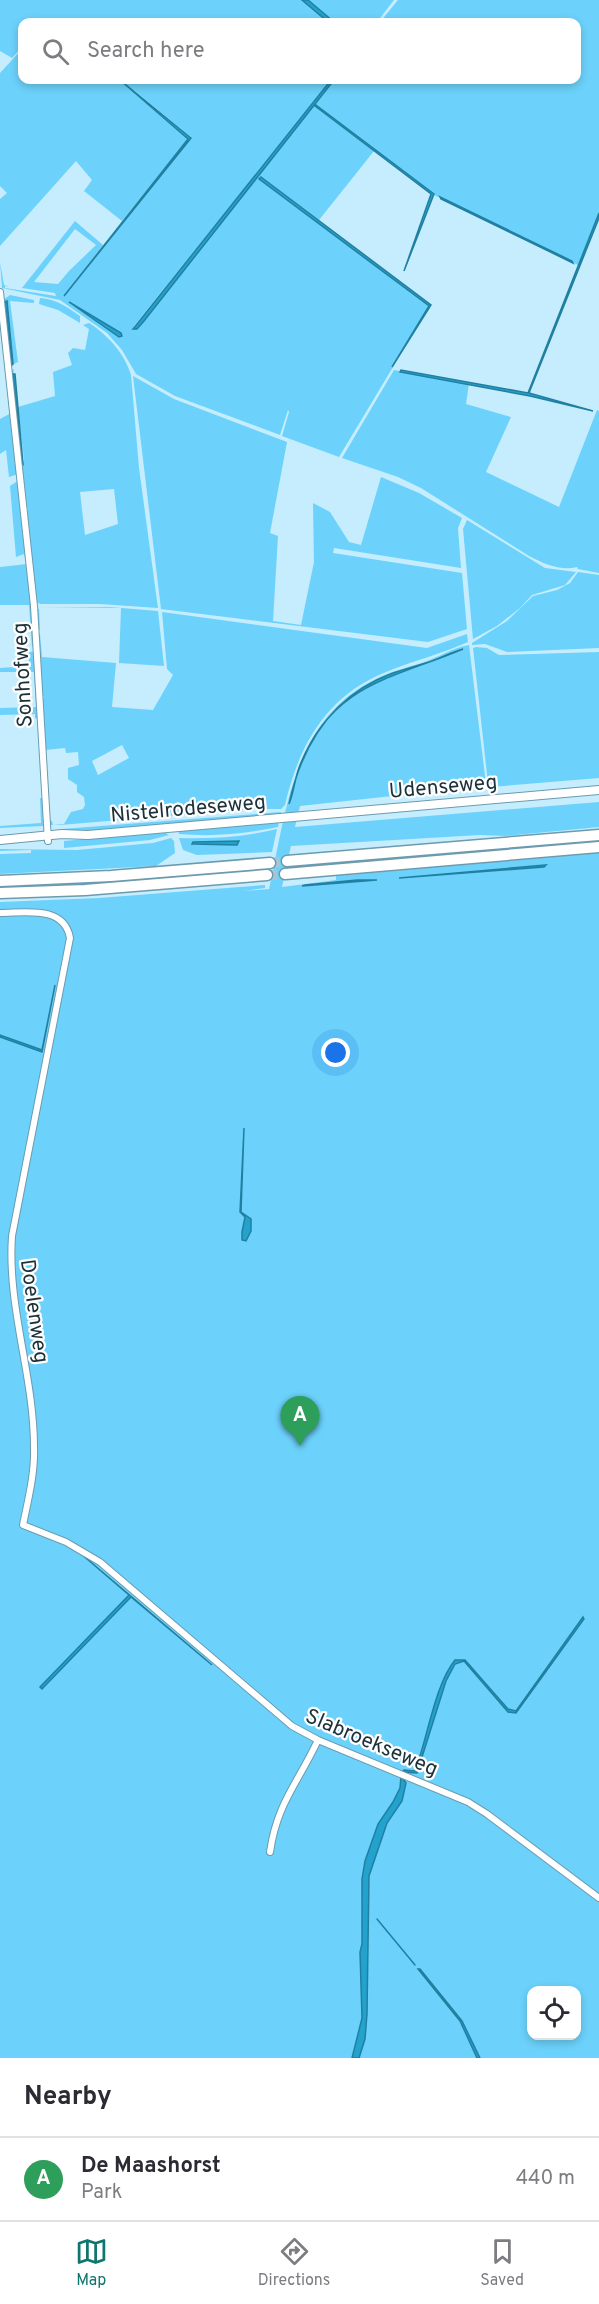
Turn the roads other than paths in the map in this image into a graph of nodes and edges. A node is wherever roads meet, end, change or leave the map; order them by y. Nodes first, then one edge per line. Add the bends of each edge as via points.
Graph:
1 (0, 292) edge
2 (599, 790) edge
3 (291, 817) joint
4 (599, 835) edge
5 (48, 838) junction
6 (3, 840) edge
7 (599, 847) edge
8 (287, 861) tunnel mouth
9 (270, 863) tunnel mouth
10 (285, 874) tunnel mouth
11 (267, 875) tunnel mouth
12 (0, 880) edge
13 (0, 893) edge
14 (0, 913) edge
15 (23, 1525) joint
16 (318, 1740) junction
17 (270, 1852) dead end
18 (599, 1898) edge

1 - 5 street, Sonhofweg via 34,606
2 - 3 street, Udenseweg
3 - 5 street, Nistelrodeseweg
4 - 8 highway
5 - 6 street, Nistelrodeseweg
7 - 10 highway
9 - 12 highway
11 - 13 highway
14 - 15 street, Doelenweg via 55,916 66,925 70,938 12,1236 12,1281 34,1448
15 - 16 street, Slabroekseweg via 93,1558 279,1717
16 - 17 street via 280,1808
16 - 18 street, Slabroekseweg via 468,1802

